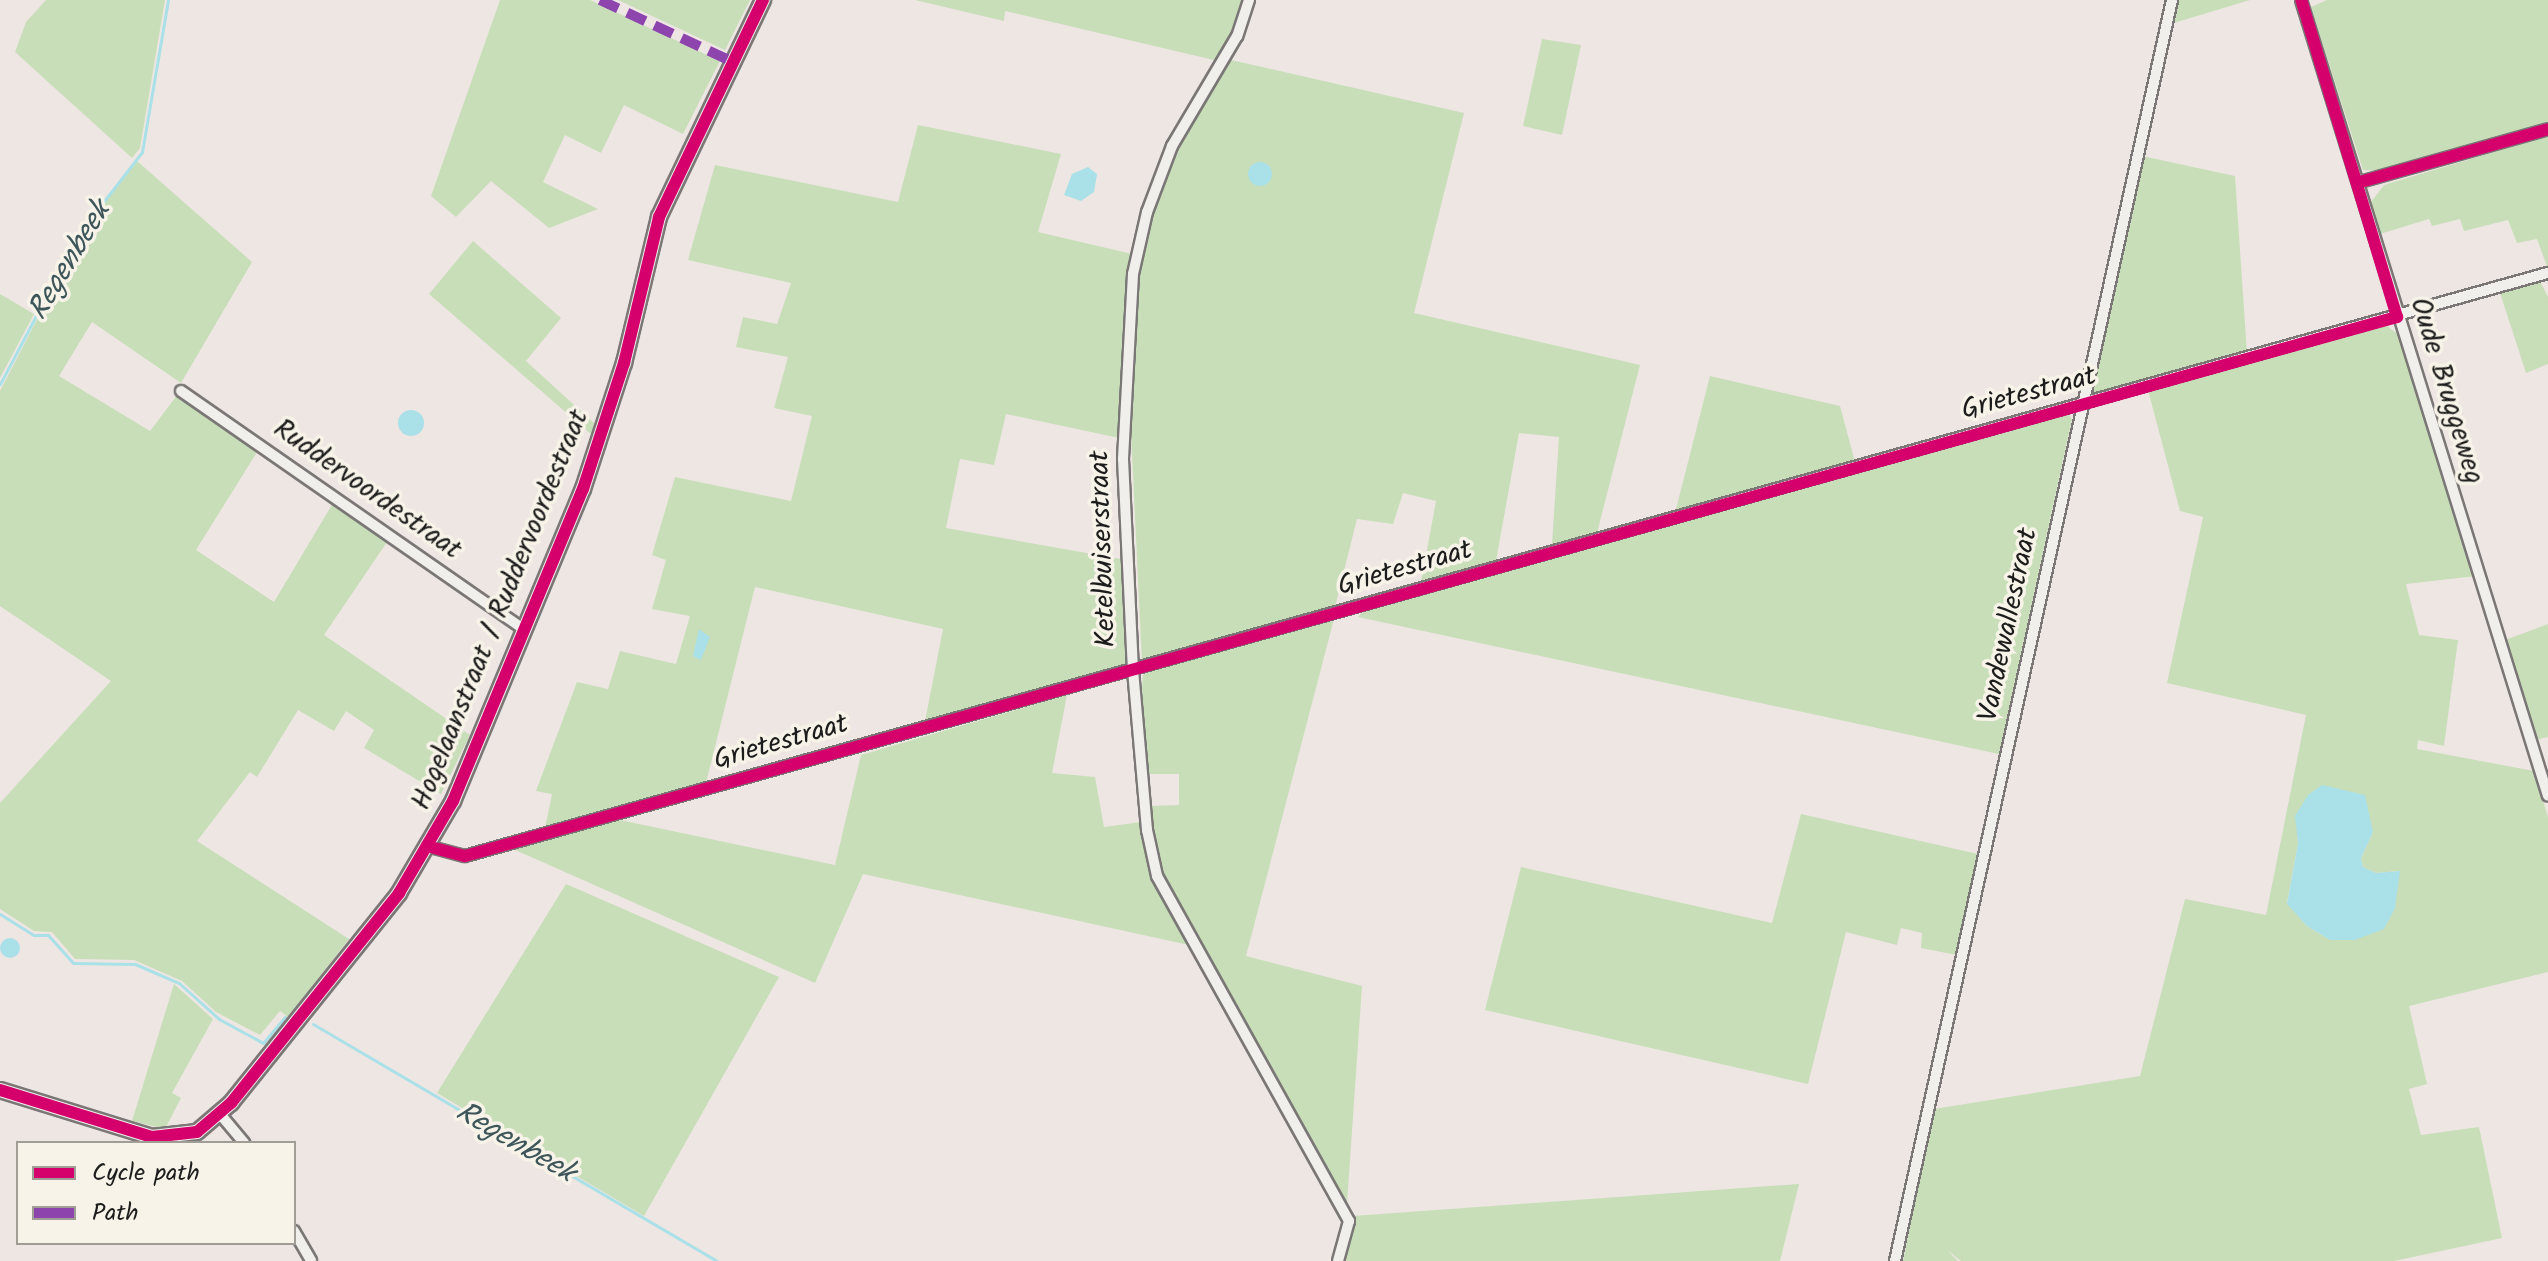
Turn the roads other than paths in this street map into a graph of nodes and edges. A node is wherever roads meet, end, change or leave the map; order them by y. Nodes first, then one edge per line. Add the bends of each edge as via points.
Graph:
1 (763, 0) edge
2 (1249, 0) edge
3 (2172, 0) edge
4 (2301, 0) edge
5 (2548, 129) edge
6 (2360, 182) junction
7 (2547, 277) edge
8 (2397, 317) junction
9 (181, 391) dead end
10 (2082, 404) junction
11 (525, 630) junction
12 (1133, 670) junction
13 (2548, 796) edge
14 (427, 846) junction
15 (0, 1090) edge
16 (220, 1114) junction
17 (242, 1141) edge
18 (296, 1235) edge
19 (311, 1261) edge
20 (1338, 1261) edge
21 (1895, 1261) edge

1 - 11 street, Hogelaanstraat / Ruddervoordestraat via 659,217 603,433
2 - 12 street, Ketelbuiserstraat via 1237,36 1172,146 1147,212 1133,274 1123,459
3 - 10 street, Vandewallestraat
4 - 6 street, Oude Bruggeweg
5 - 6 street
6 - 8 street, Oude Bruggeweg
7 - 8 street, Grietestraat
8 - 10 street, Grietestraat
8 - 13 street, Oude Bruggeweg
9 - 11 street, Ruddervoordestraat
10 - 12 street, Grietestraat
10 - 21 street, Vandewallestraat
11 - 14 street, Hogelaanstraat / Ruddervoordestraat via 453,801
12 - 14 street, Grietestraat via 465,856
12 - 20 street, Ketelbuiserstraat via 1147,830 1157,876 1349,1221
14 - 16 street, Hogelaanstraat / Ruddervoordestraat via 371,932
15 - 16 street via 152,1137 197,1132
16 - 17 street
18 - 19 street

